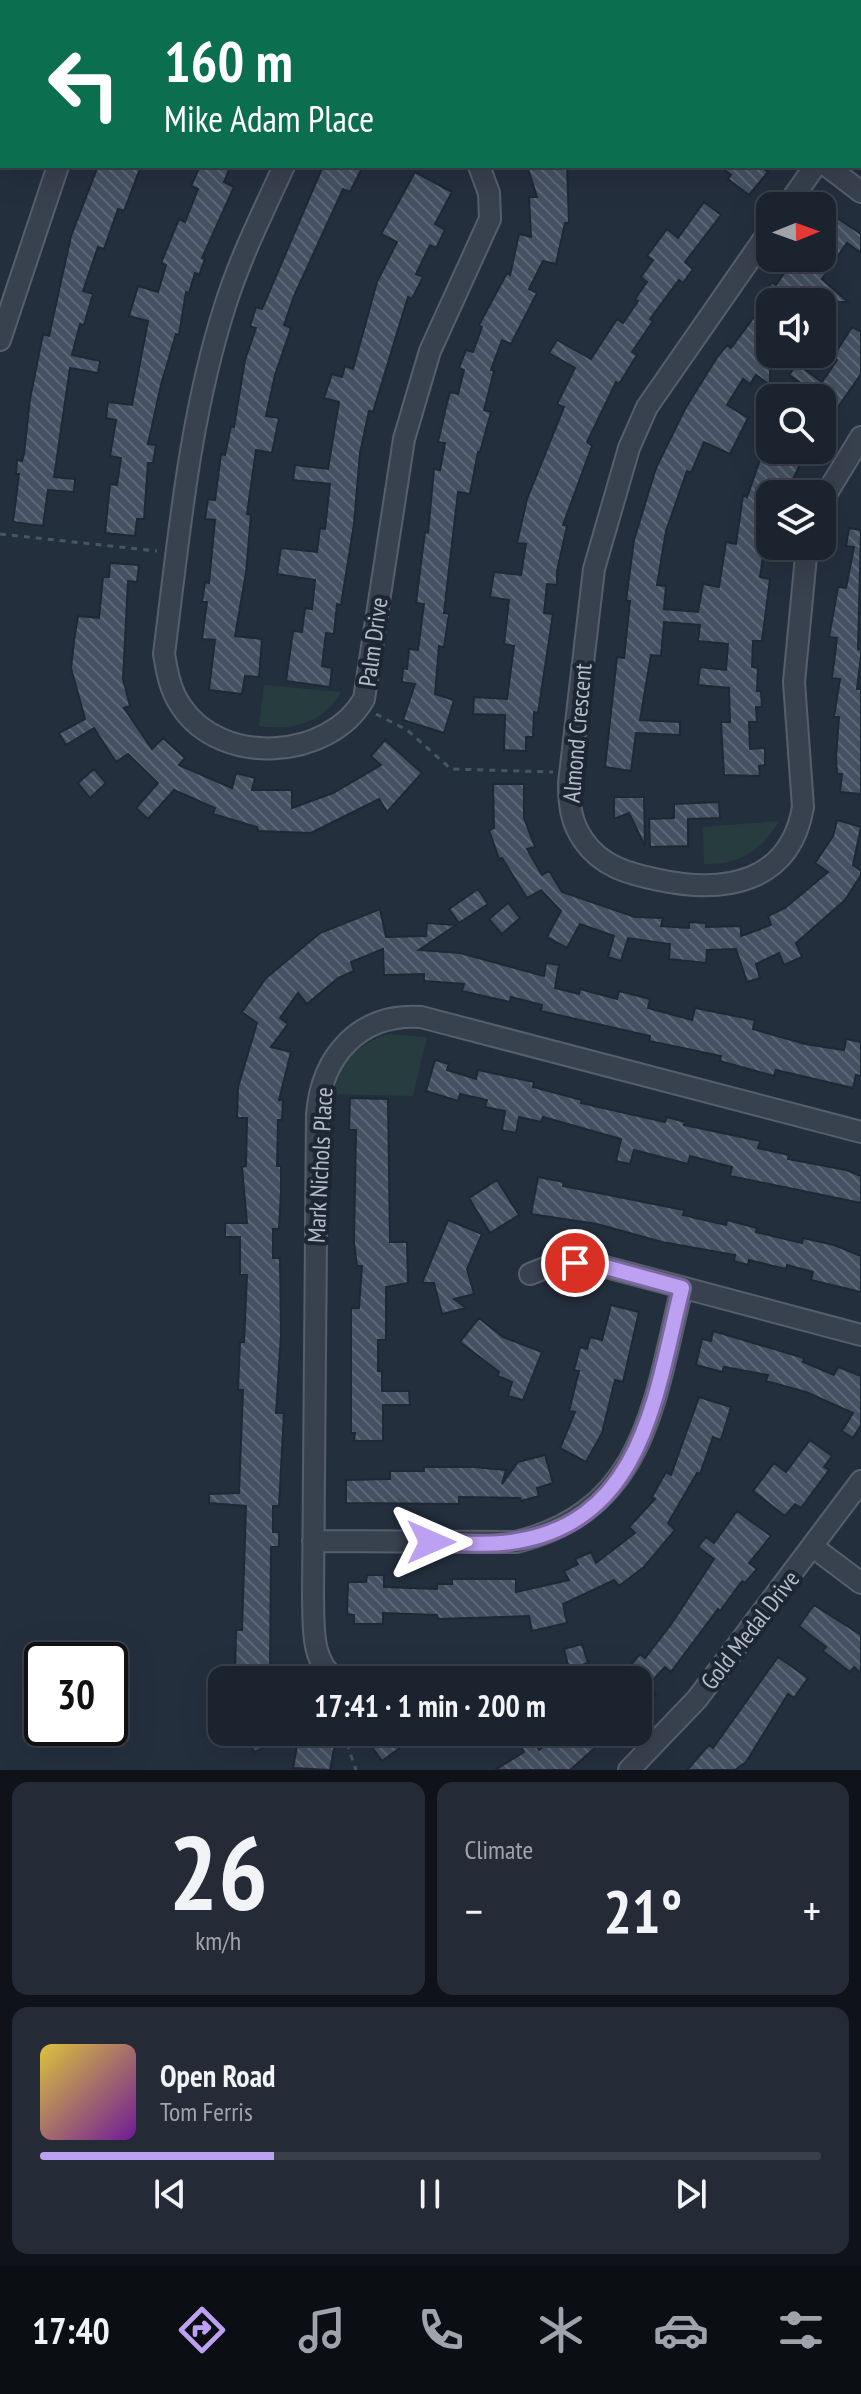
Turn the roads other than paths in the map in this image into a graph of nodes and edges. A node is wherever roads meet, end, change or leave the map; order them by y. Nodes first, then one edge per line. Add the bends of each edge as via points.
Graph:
1 (57, 168) edge
2 (283, 168) edge
3 (480, 168) edge
4 (814, 168) edge
5 (830, 168) edge
6 (797, 192) edge
7 (861, 192) edge
8 (756, 250) edge
9 (1, 332) edge
10 (861, 437) edge
11 (835, 480) edge
12 (806, 560) edge
13 (861, 1132) edge
14 (530, 1274) dead end
15 (682, 1288) junction
16 (861, 1335) edge
17 (861, 1481) edge
18 (313, 1541) junction
19 (813, 1547) junction
20 (861, 1583) edge
21 (323, 1666) edge
22 (629, 1770) edge

1 - 9 street
2 - 3 street, Palm Drive via 212,349 190,446 164,654 168,680 181,707 203,728 228,740 296,748 343,727 364,699 404,439 430,351 490,219 489,193
4 - 6 street
5 - 7 street
8 - 12 street, Almond Crescent via 647,407 603,531 569,783 575,827 603,861 667,882 729,885 767,869 791,842 803,807 794,682
10 - 11 street
13 - 18 street, Mark Nichols Place via 421,1017 391,1018 357,1033 327,1066 318,1103
14 - 15 street via 545,1265 575,1263
15 - 16 street
15 - 18 street via 641,1441 616,1484 579,1517 516,1542
17 - 19 street, Gold Medal Drive
18 - 21 street, Mark Nichols Place via 317,1650
19 - 20 street
19 - 22 street, Gold Medal Drive via 697,1699

